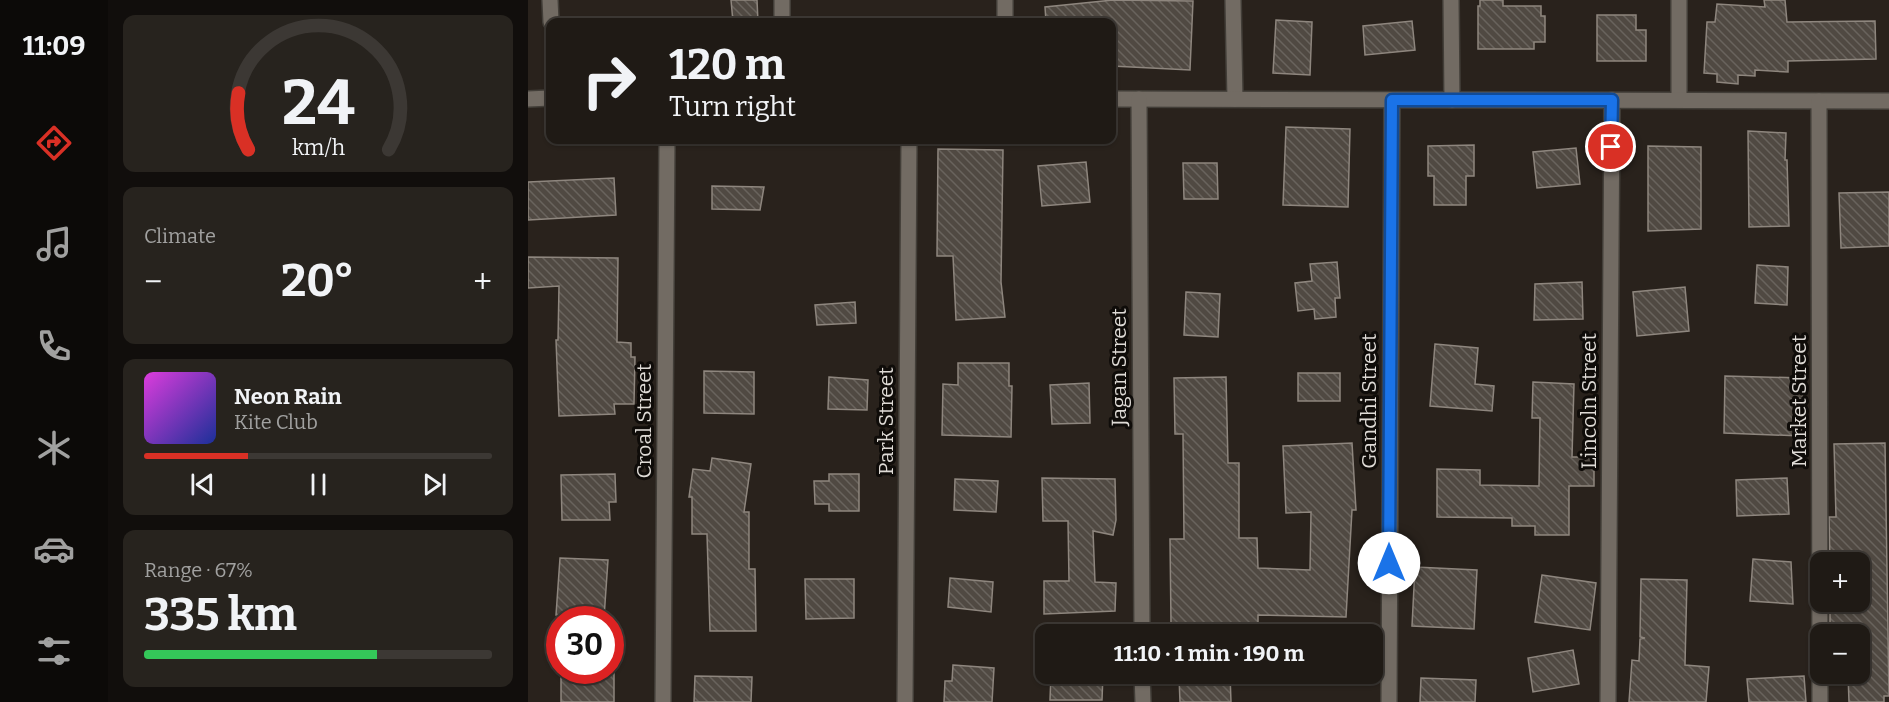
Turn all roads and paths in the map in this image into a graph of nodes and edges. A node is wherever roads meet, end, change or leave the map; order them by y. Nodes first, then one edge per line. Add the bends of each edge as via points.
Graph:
1 (550, 0) edge
2 (782, 0) edge
3 (1005, 0) edge
4 (1233, 0) edge
5 (1451, 0) edge
6 (1679, 0) edge
7 (550, 18) edge
8 (782, 18) edge
9 (1005, 18) edge
10 (528, 99) edge
11 (546, 99) edge
12 (1116, 99) edge
13 (1139, 99) junction
14 (1235, 99) junction
15 (1392, 100) junction
16 (1452, 100) junction
17 (1612, 100) junction
18 (1679, 100) junction
19 (1819, 101) junction
20 (1889, 101) edge
21 (667, 144) edge
22 (909, 144) edge
23 (1142, 624) edge
24 (1142, 684) edge
25 (663, 702) edge
26 (905, 702) edge
27 (1143, 702) edge
28 (1389, 702) edge
29 (1608, 702) edge
30 (1820, 702) edge

1 - 7 street
2 - 8 street
3 - 9 street
4 - 14 street
5 - 16 street
6 - 18 street
10 - 11 street
12 - 13 street
13 - 14 street
13 - 23 street, Jagan Street
14 - 15 street
15 - 16 street
15 - 28 street, Gandhi Street
16 - 17 street
17 - 18 street
17 - 29 street, Lincoln Street
18 - 19 street
19 - 20 street
19 - 30 street, Market Street
21 - 25 street, Croal Street
22 - 26 street, Park Street
24 - 27 street

